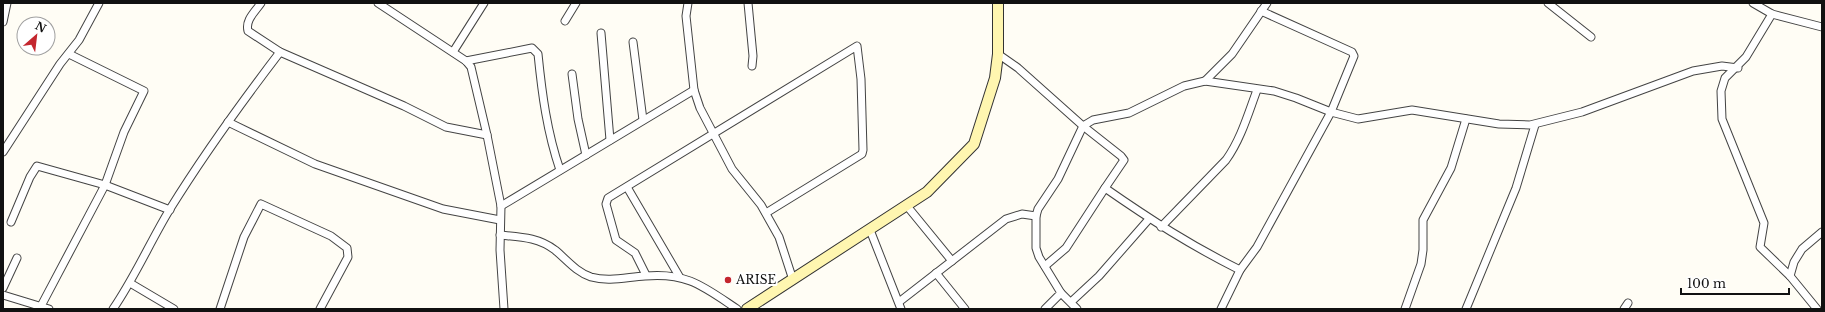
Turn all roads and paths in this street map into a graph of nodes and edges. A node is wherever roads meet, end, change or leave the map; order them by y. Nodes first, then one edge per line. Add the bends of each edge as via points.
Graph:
1 (7, 3) edge
2 (99, 3) edge
3 (261, 3) edge
4 (378, 3) edge
5 (484, 3) edge
6 (576, 3) edge
7 (688, 3) edge
8 (748, 3) edge
9 (998, 3) edge
10 (1267, 3) edge
11 (1548, 3) edge
12 (1753, 3) edge
13 (388, 6) edge
14 (1261, 11) junction
15 (1772, 14) junction
16 (565, 21) dead end
17 (3, 22) edge
18 (1820, 29) edge
19 (601, 33) dead end
20 (1590, 37) dead end
21 (633, 42) dead end
22 (280, 52) junction
23 (453, 52) junction
24 (69, 54) junction
25 (998, 54) junction
26 (466, 61) junction
27 (752, 66) dead end
28 (1738, 68) junction
29 (572, 74) dead end
30 (1205, 81) junction
31 (694, 90) junction
32 (1257, 90) junction
33 (1331, 112) junction
34 (1466, 119) junction
35 (643, 120) junction
36 (228, 122) junction
37 (1536, 125) junction
38 (1083, 126) junction
39 (712, 134) junction
40 (487, 135) junction
41 (610, 140) junction
42 (3, 152) edge
43 (586, 155) junction
44 (560, 170) junction
45 (105, 185) junction
46 (628, 187) junction
47 (1105, 188) junction
48 (501, 206) junction
49 (907, 206) junction
50 (170, 210) junction
51 (766, 213) junction
52 (1036, 216) junction
53 (1149, 219) junction
54 (500, 220) junction
55 (10, 222) dead end
56 (1161, 227) junction
57 (870, 230) junction
58 (1822, 232) edge
59 (500, 235) junction
60 (17, 258) dead end
61 (952, 261) junction
62 (1045, 266) junction
63 (1240, 270) junction
64 (936, 273) junction
65 (646, 276) junction
66 (679, 276) junction
67 (1790, 276) junction
68 (793, 280) junction
69 (130, 283) junction
70 (3, 288) edge
71 (1060, 293) junction
72 (3, 294) edge
73 (899, 302) junction
74 (1071, 302) junction
75 (42, 306) junction
76 (49, 309) edge
77 (112, 309) edge
78 (174, 309) edge
79 (220, 309) edge
80 (320, 309) edge
81 (504, 309) edge
82 (737, 309) edge
83 (748, 309) edge
84 (901, 309) edge
85 (966, 309) edge
86 (1045, 309) edge
87 (1077, 309) edge
88 (1221, 309) edge
89 (1405, 309) edge
90 (1466, 309) edge
91 (1817, 309) edge

1 - 17 street
2 - 24 street
3 - 22 street via 246,26 248,31
4 - 13 street
5 - 23 street
6 - 16 street
7 - 31 street via 686,16
8 - 27 street
9 - 25 street
10 - 14 street
11 - 20 street
12 - 15 street
13 - 23 street
14 - 30 street via 1232,54
14 - 33 street via 1354,54
15 - 18 street
15 - 28 street via 1753,48
19 - 41 street
21 - 35 street
22 - 36 street
22 - 40 street via 446,127
23 - 26 street
24 - 42 street via 45,86
24 - 45 street via 144,91 124,132
25 - 38 street via 1044,89
25 - 49 street via 995,78 974,144 927,192
26 - 40 street via 473,73
26 - 44 street via 532,48 536,50 550,137
28 - 37 street via 1722,66 1693,71 1582,112
28 - 67 street via 1725,78 1722,86 1722,119 1764,223 1760,247
29 - 43 street
30 - 32 street
30 - 38 street via 1184,86 1130,113 1093,120
31 - 35 street
31 - 39 street
32 - 33 street via 1274,91
32 - 56 street via 1244,127 1232,151
33 - 34 street via 1358,119 1412,110
33 - 63 street via 1257,247
34 - 37 street via 1499,124
34 - 89 street via 1451,168 1423,220 1421,264
35 - 41 street
36 - 50 street
36 - 54 street via 315,164 444,208
37 - 90 street via 1516,188
38 - 47 street via 1124,160
38 - 52 street via 1058,179
39 - 46 street
39 - 51 street via 732,169
39 - 51 street via 857,46 861,79 862,154
40 - 48 street
41 - 43 street
43 - 44 street
44 - 48 street
45 - 50 street
45 - 55 street via 37,166
45 - 75 street
46 - 65 street via 608,198 607,210 616,240 635,253
46 - 66 street
47 - 53 street
47 - 62 street via 1066,248
48 - 54 street
49 - 57 street
49 - 61 street
50 - 69 street
51 - 68 street via 779,237
52 - 61 street via 1022,214 1006,219
52 - 62 street via 1036,248
53 - 56 street
53 - 74 street via 1099,276
54 - 59 street
56 - 63 street via 1195,248
57 - 68 street
57 - 73 street
58 - 67 street via 1802,249 1794,262
59 - 65 street via 534,239 555,250 581,273 593,277 621,280
59 - 81 street
60 - 70 street
61 - 64 street
62 - 71 street
63 - 88 street
64 - 73 street
64 - 85 street
65 - 66 street
66 - 82 street
67 - 91 street
68 - 83 street
69 - 77 street
69 - 78 street
71 - 74 street
71 - 86 street
72 - 75 street
73 - 84 street
74 - 87 street
75 - 76 street
79 - 80 street via 244,237 261,204 332,236 347,248 348,257

